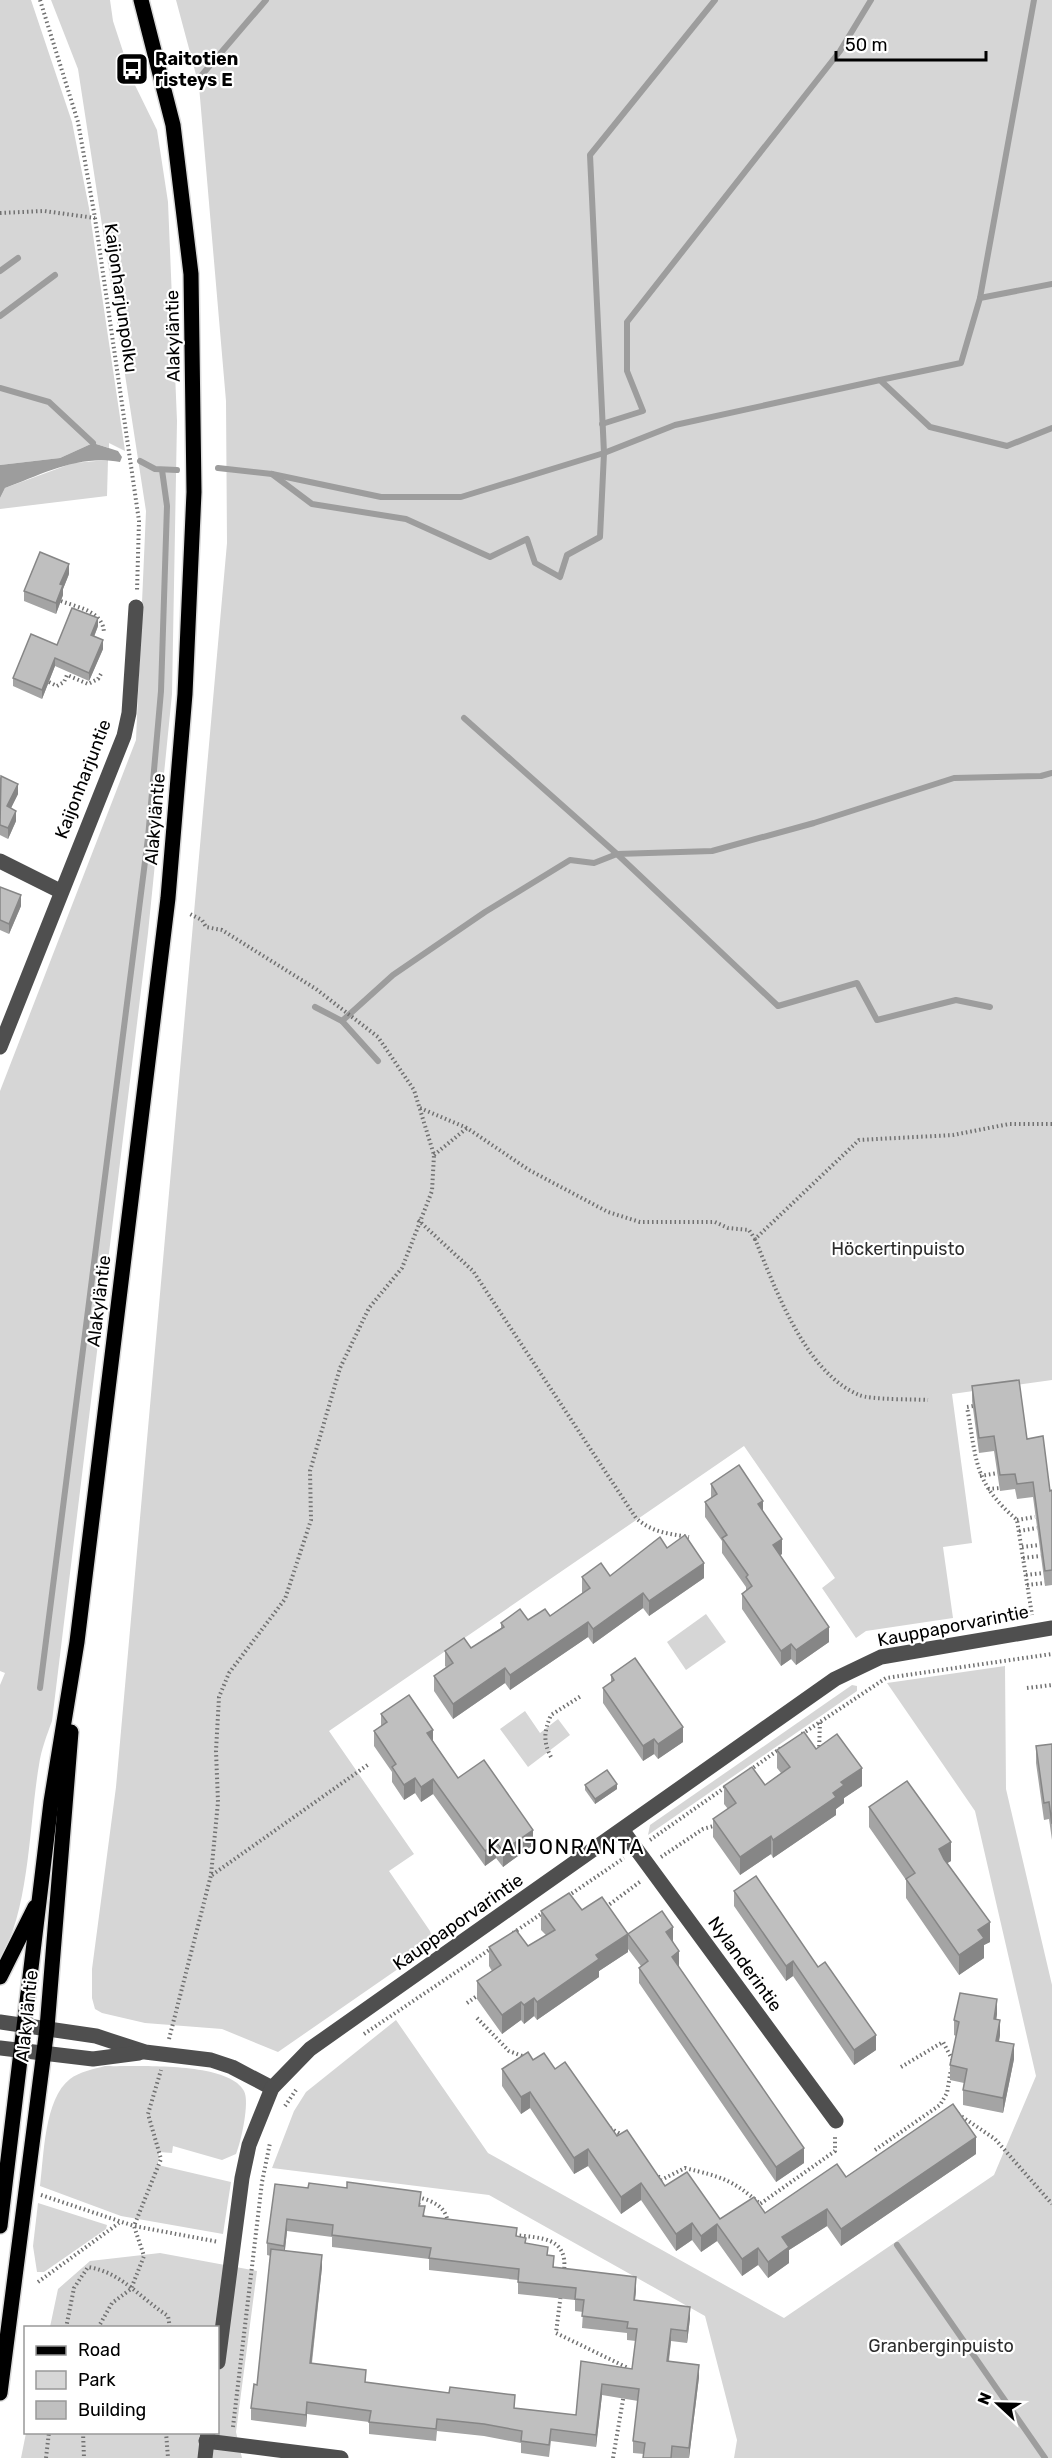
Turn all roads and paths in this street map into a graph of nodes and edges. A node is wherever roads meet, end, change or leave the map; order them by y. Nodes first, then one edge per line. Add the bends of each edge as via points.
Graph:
1 (40, 0) edge
2 (141, 0) edge
3 (0, 213) edge
4 (95, 218) junction
5 (61, 601) edge
6 (136, 607) joint
7 (104, 634) dead end
8 (102, 672) dead end
9 (49, 682) edge
10 (0, 861) edge
11 (60, 891) junction
12 (190, 914) dead end
13 (0, 1047) edge
14 (420, 1108) junction
15 (1052, 1124) edge
16 (467, 1128) junction
17 (434, 1155) junction
18 (418, 1220) junction
19 (755, 1239) junction
20 (928, 1400) dead end
21 (973, 1406) edge
22 (998, 1473) edge
23 (980, 1476) junction
24 (1000, 1488) edge
25 (988, 1489) junction
26 (1035, 1518) edge
27 (1017, 1520) junction
28 (1037, 1528) edge
29 (1019, 1530) junction
30 (689, 1538) edge
31 (1039, 1545) edge
32 (1022, 1547) junction
33 (1041, 1556) edge
34 (1023, 1558) junction
35 (1043, 1573) edge
36 (1026, 1575) junction
37 (1045, 1583) edge
38 (1027, 1585) junction
39 (1052, 1628) edge
40 (1034, 1630) junction
41 (76, 1642) junction
42 (1052, 1654) edge
43 (1052, 1684) edge
44 (1027, 1688) dead end
45 (581, 1696) dead end
46 (820, 1722) junction
47 (801, 1735) edge
48 (791, 1742) edge
49 (551, 1758) dead end
50 (817, 1761) edge
51 (369, 1764) dead end
52 (743, 1775) edge
53 (733, 1782) edge
54 (724, 1823) edge
55 (623, 1831) junction
56 (637, 1849) junction
57 (651, 1869) junction
58 (211, 1875) junction
59 (40, 1896) junction
60 (558, 1903) edge
61 (548, 1910) edge
62 (602, 1910) edge
63 (508, 1937) edge
64 (499, 1943) edge
65 (0, 1977) edge
66 (491, 1986) edge
67 (467, 2003) dead end
68 (477, 2018) dead end
69 (175, 2019) dead end
70 (0, 2022) edge
71 (25, 2025) junction
72 (47, 2028) junction
73 (363, 2036) dead end
74 (0, 2048) edge
75 (22, 2050) junction
76 (145, 2052) junction
77 (43, 2053) junction
78 (165, 2054) junction
79 (531, 2059) edge
80 (901, 2067) dead end
81 (299, 2086) dead end
82 (272, 2088) junction
83 (940, 2105) junction
84 (282, 2112) dead end
85 (604, 2121) edge
86 (836, 2121) joint
87 (630, 2140) edge
88 (271, 2141) dead end
89 (875, 2150) dead end
90 (655, 2172) edge
91 (41, 2194) dead end
92 (417, 2197) edge
93 (1052, 2204) edge
94 (120, 2222) junction
95 (0, 2226) edge
96 (134, 2226) junction
97 (459, 2227) edge
98 (513, 2235) edge
99 (234, 2244) junction
100 (255, 2247) junction
101 (563, 2280) edge
102 (38, 2282) dead end
103 (131, 2289) junction
104 (561, 2291) edge
105 (66, 2326) edge
106 (99, 2326) edge
107 (170, 2326) edge
108 (219, 2355) edge
109 (626, 2379) edge
110 (624, 2390) edge
111 (0, 2393) edge
112 (49, 2434) edge
113 (83, 2434) edge
114 (166, 2434) edge
115 (207, 2437) edge
116 (231, 2445) junction
117 (46, 2458) edge
118 (84, 2458) edge
119 (168, 2458) edge
120 (205, 2458) edge
121 (341, 2458) edge
122 (613, 2458) edge

1 - 4 path, Kaijonharjunpolku via 78,122
2 - 41 main road, Alakyläntie via 173,125 191,274 193,522 185,694 168,898
3 - 4 path via 44,212
4 - 6 path, Kaijonharjunpolku via 139,521
5 - 7 path via 99,616
6 - 11 street, Kaijonharjuntie via 124,736
8 - 9 path via 98,680 88,684 67,675 57,686
10 - 11 street
11 - 13 street, Kaijonharjuntie
12 - 14 path via 316,989 378,1037 414,1090
14 - 16 path
14 - 17 path
15 - 19 path via 1010,1124 953,1135 860,1140
16 - 17 path
16 - 19 path via 529,1170 608,1212 640,1222 715,1222 749,1230
17 - 18 path via 432,1191
18 - 30 path via 474,1271 636,1518 661,1533
18 - 58 path via 402,1268 369,1308 340,1368 310,1471 311,1520 285,1599 230,1673 219,1697 218,1802
19 - 20 path via 778,1296 821,1368 860,1396
21 - 23 path via 968,1407
22 - 23 path
23 - 25 path
24 - 25 path
25 - 27 path via 994,1500
26 - 27 path
27 - 29 path
28 - 29 path
29 - 32 path
31 - 32 path
32 - 34 path
33 - 34 path
34 - 36 path
35 - 36 path
36 - 38 path
37 - 38 path
38 - 40 path
39 - 40 street, Kauppaporvarintie
40 - 55 street, Kauppaporvarintie via 881,1657 857,1667
41 - 59 main road, Alakyläntie
41 - 72 main road, Alakyläntie via 67,1804
42 - 46 path via 886,1678
43 - 44 path
45 - 49 path via 551,1715 544,1737
46 - 47 path
46 - 50 path
48 - 52 path
51 - 58 path
53 - 56 path
54 - 57 path via 703,1829
55 - 56 street, Nylanderintie
55 - 82 street, Kauppaporvarintie via 310,2049
56 - 57 street, Nylanderintie
56 - 60 path
57 - 62 path
57 - 86 street, Nylanderintie
58 - 69 path
59 - 65 main road
59 - 71 main road, Alakyläntie
61 - 63 path
64 - 73 path
66 - 67 path
68 - 79 path via 509,2052
70 - 71 street
71 - 72 street
71 - 75 main road, Alakyläntie
72 - 76 street via 96,2036
72 - 77 main road, Alakyläntie
74 - 75 street
75 - 77 street
75 - 95 main road, Alakyläntie
76 - 77 street via 93,2059
76 - 78 street
77 - 111 main road, Alakyläntie
78 - 82 street via 211,2060
78 - 96 path via 148,2114 161,2159
80 - 83 path via 943,2042 952,2056 947,2093
81 - 84 path
82 - 99 street, Kauppaporvarintie via 249,2145
83 - 89 path
83 - 93 path via 974,2122 995,2139
85 - 87 path via 611,2130
86 - 90 path via 835,2151 760,2204 737,2184 717,2176 685,2168 661,2180
88 - 100 path
91 - 94 path
92 - 97 path via 443,2208 448,2226
94 - 96 path
94 - 102 path
96 - 99 path
96 - 103 path via 144,2256
98 - 101 path via 535,2237 563,2248
99 - 100 path
99 - 108 street, Kauppaporvarintie
100 - 116 path
103 - 105 path via 106,2270 88,2267 74,2288
103 - 106 path via 112,2303
103 - 107 path via 168,2316
104 - 109 path via 556,2333 628,2368
110 - 122 path
112 - 117 path
113 - 118 path
114 - 119 path
115 - 116 street
115 - 120 street
116 - 121 street

